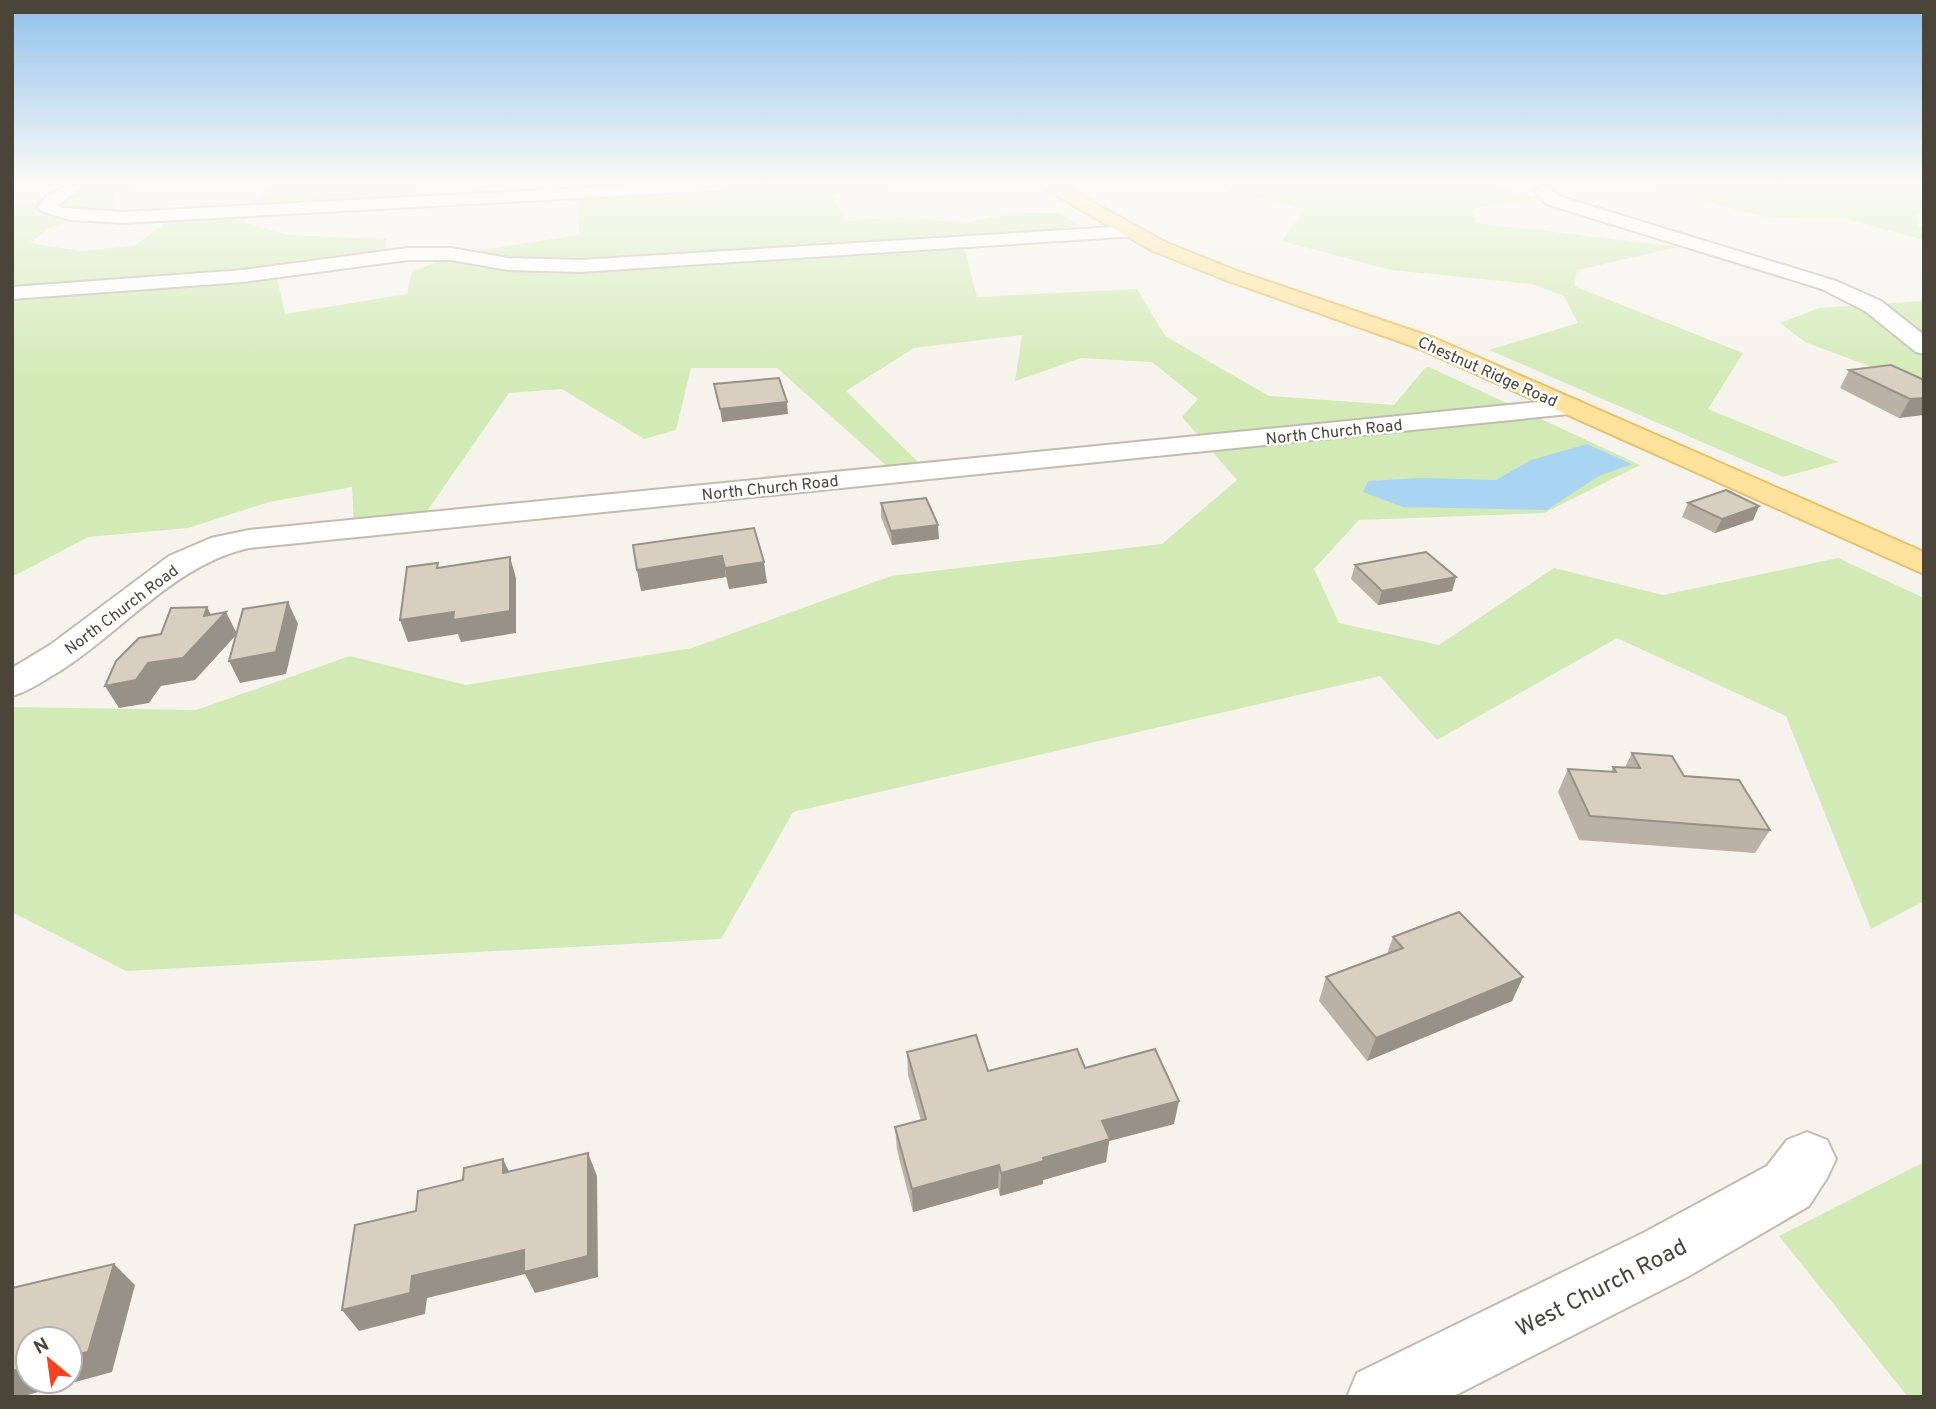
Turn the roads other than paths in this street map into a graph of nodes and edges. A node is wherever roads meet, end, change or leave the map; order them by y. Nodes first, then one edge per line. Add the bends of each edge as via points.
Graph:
1 (827, 251) edge
2 (1174, 251) edge
3 (1717, 251) edge
4 (12, 293) edge
5 (1924, 347) edge
6 (1570, 407) junction
7 (1924, 565) edge
8 (12, 684) edge
9 (1807, 1159) dead end
10 (1381, 1397) edge

1 - 4 street via 580,266 408,254 243,276
2 - 6 main road, Chestnut Ridge Road via 1426,343
3 - 5 street via 1829,285 1873,306
6 - 7 main road, Chestnut Ridge Road
6 - 8 street, North Church Road via 249,539 181,563 63,653
9 - 10 street, West Church Road via 1788,1186 1667,1254

